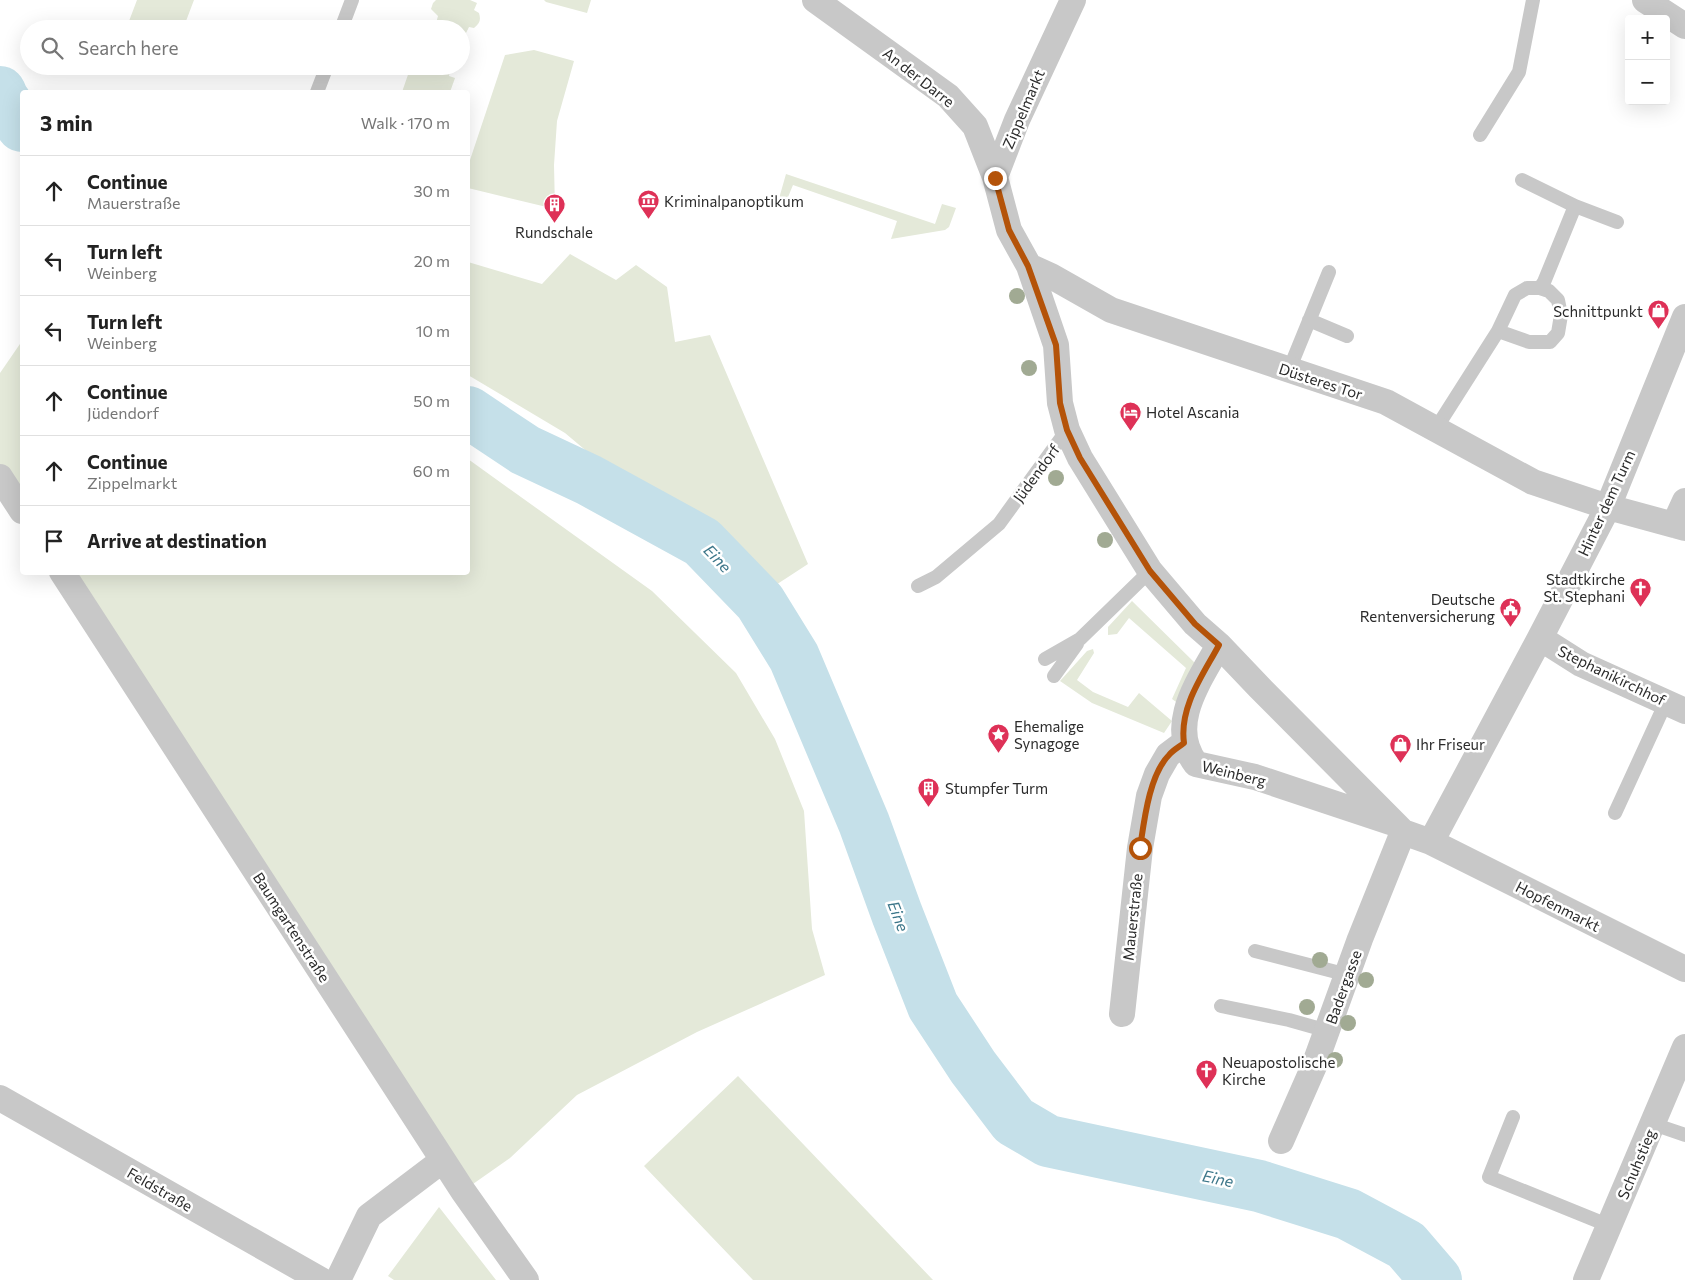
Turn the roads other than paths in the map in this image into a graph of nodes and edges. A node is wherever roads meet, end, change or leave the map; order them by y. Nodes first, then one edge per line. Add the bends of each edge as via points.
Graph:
1 (352, 0) edge
2 (816, 0) edge
3 (1533, 0) edge
4 (1645, 0) edge
5 (1068, 10) edge
6 (344, 20) edge
7 (1685, 26) edge
8 (324, 75) edge
9 (318, 90) edge
10 (1480, 135) dead end
11 (995, 178) junction
12 (1522, 180) dead end
13 (1575, 206) junction
14 (1617, 222) dead end
15 (1028, 266) junction
16 (1329, 272) dead end
17 (1540, 288) junction
18 (1685, 318) edge
19 (1309, 320) junction
20 (1498, 331) junction
21 (1347, 336) dead end
22 (1288, 370) junction
23 (1067, 430) junction
24 (1434, 430) junction
25 (0, 477) edge
26 (1685, 501) edge
27 (20, 508) edge
28 (1608, 508) junction
29 (1679, 527) edge
30 (1150, 571) junction
31 (64, 575) edge
32 (918, 586) dead end
33 (1195, 624) joint
34 (1540, 638) junction
35 (1080, 639) junction
36 (1219, 645) junction
37 (1045, 659) dead end
38 (1054, 676) dead end
39 (1675, 706) edge
40 (1184, 743) junction
41 (1615, 813) dead end
42 (1399, 828) junction
43 (1431, 842) junction
44 (1255, 950) dead end
45 (1685, 969) edge
46 (1348, 975) junction
47 (1221, 1006) dead end
48 (1122, 1014) dead end
49 (1328, 1031) junction
50 (1685, 1047) edge
51 (0, 1098) edge
52 (1513, 1117) dead end
53 (1652, 1124) junction
54 (1685, 1135) edge
55 (1281, 1141) dead end
56 (444, 1160) junction
57 (1610, 1226) junction
58 (338, 1278) edge
59 (526, 1280) edge
60 (1586, 1280) edge

1 - 6 lane
2 - 11 street, An der Darre via 948,96 975,126
3 - 10 lane via 1519,72
4 - 7 street
5 - 11 street, Zippelmarkt via 1017,120
8 - 9 lane
11 - 15 street via 1009,230
12 - 13 lane
13 - 14 lane
13 - 17 lane
15 - 22 street, Düsteres Tor via 1111,310
15 - 23 street via 1056,345 1060,403
16 - 19 lane
17 - 20 lane via 1527,288 1515,295
17 - 20 lane via 1558,300 1561,315 1558,333 1550,342 1529,342
18 - 28 street, Hinter dem Turm
19 - 21 lane
19 - 22 lane
20 - 24 lane
22 - 24 street, Düsteres Tor via 1386,402
23 - 30 street, Jüdendorf via 1080,458
23 - 32 lane, Jüdendorf via 998,524 936,577
24 - 28 street, Düsteres Tor via 1533,482
25 - 27 street
26 - 29 street
28 - 29 street
28 - 34 street, Hinter dem Turm
30 - 33 street, Jüdendorf
30 - 35 lane
31 - 56 street, Baumgartenstraße
33 - 36 street, Weinberg
34 - 39 street, Stephanikirchhof via 1582,664
34 - 43 street, Hinter dem Turm
35 - 37 lane
35 - 38 lane
36 - 40 street via 1191,697 1184,722
36 - 42 street, Weinberg
39 - 41 lane
40 - 42 street, Weinberg via 1196,764 1255,777
40 - 48 street, Mauerstraße via 1168,755 1149,796 1140,848
42 - 43 street, Weinberg
42 - 46 street, Badergasse
43 - 45 street, Hopfenmarkt
44 - 46 lane
46 - 49 street, Badergasse
47 - 49 lane
49 - 55 street, Badergasse
50 - 53 street, Schuhstieg
51 - 58 street, Feldstraße
52 - 57 lane via 1489,1177
53 - 54 lane
53 - 57 street, Schuhstieg
56 - 58 street via 369,1216
56 - 59 street, Baumgartenstraße
57 - 60 street, Schuhstieg

